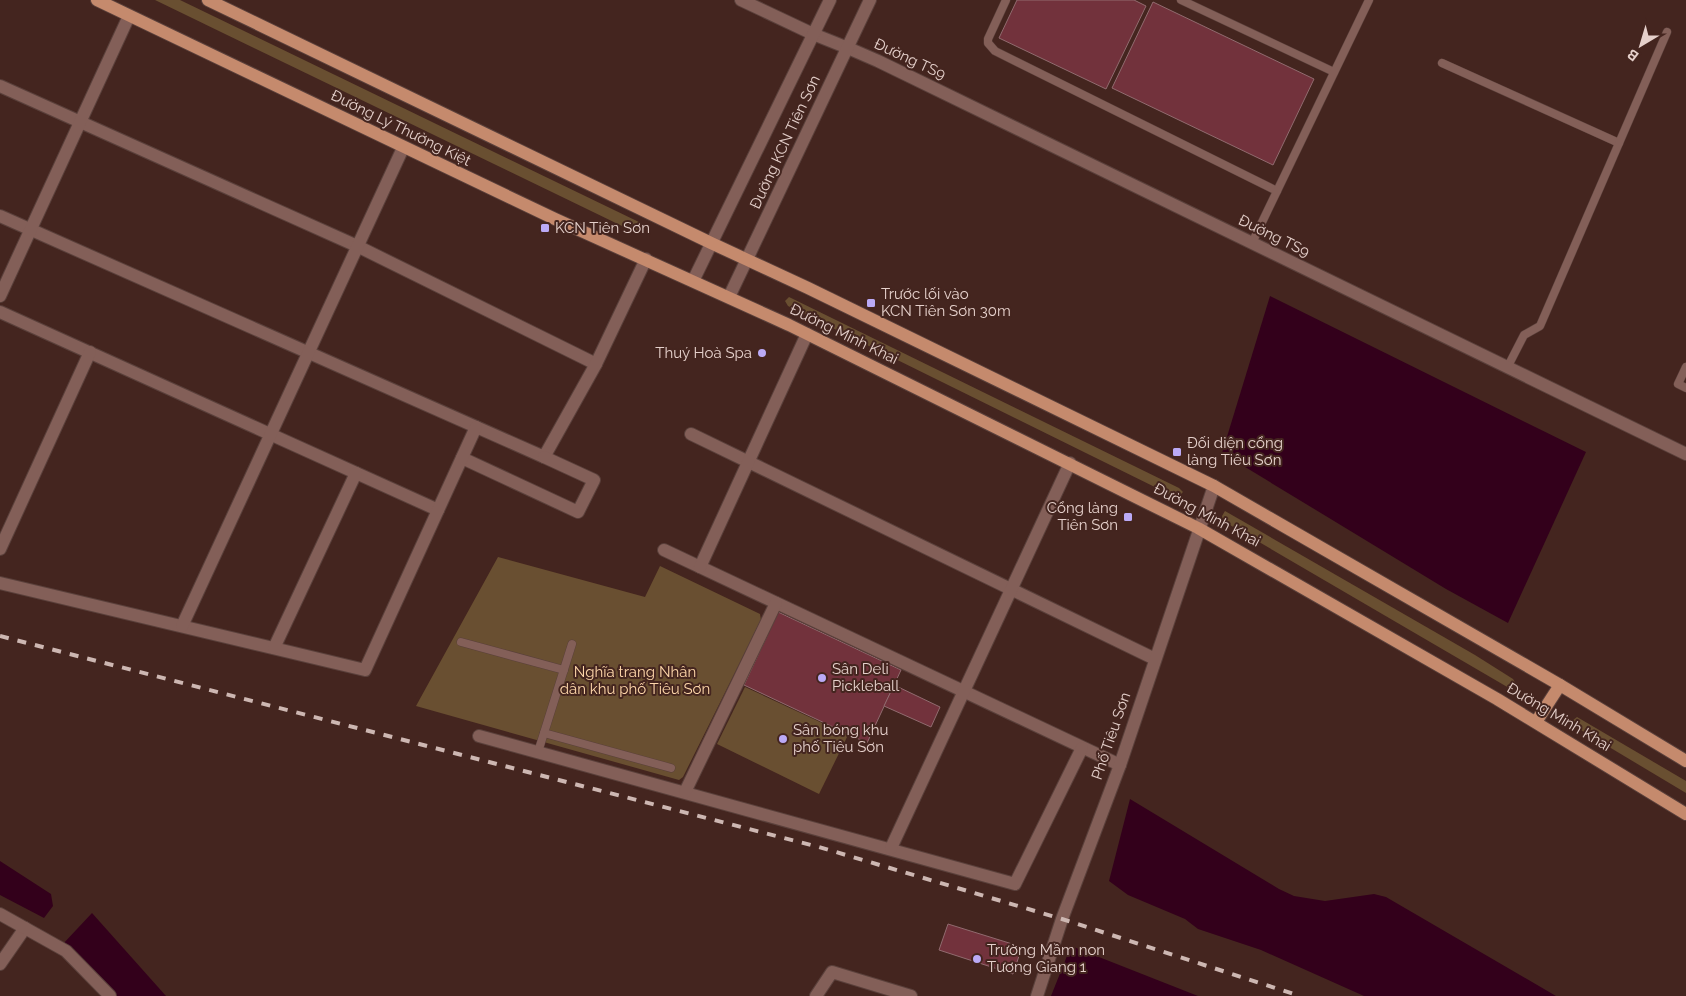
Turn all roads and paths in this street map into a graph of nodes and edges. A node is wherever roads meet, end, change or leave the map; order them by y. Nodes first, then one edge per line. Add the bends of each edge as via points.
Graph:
1 (97, 0) edge
2 (208, 0) edge
3 (741, 0) edge
4 (830, 0) edge
5 (870, 0) edge
6 (1006, 0) edge
7 (1181, 0) edge
8 (1370, 0) edge
9 (129, 16) junction
10 (1667, 32) dead end
11 (813, 34) junction
12 (848, 48) junction
13 (1442, 63) dead end
14 (1334, 72) junction
15 (0, 86) edge
16 (80, 121) junction
17 (1619, 143) junction
18 (403, 148) junction
19 (1277, 190) junction
20 (0, 216) edge
21 (30, 229) junction
22 (711, 243) junction
23 (1252, 243) junction
24 (357, 246) junction
25 (646, 259) junction
26 (747, 259) junction
27 (693, 281) junction
28 (0, 296) edge
29 (729, 297) junction
30 (0, 312) edge
31 (807, 334) junction
32 (90, 352) junction
33 (308, 352) junction
34 (596, 364) junction
35 (1686, 366) edge
36 (1508, 368) junction
37 (1686, 388) edge
38 (476, 427) junction
39 (271, 434) junction
40 (691, 434) dead end
41 (1686, 454) edge
42 (544, 457) junction
43 (462, 458) junction
44 (748, 462) junction
45 (1070, 462) junction
46 (356, 472) junction
47 (1214, 486) junction
48 (438, 510) junction
49 (1198, 528) junction
50 (0, 549) edge
51 (664, 550) dead end
52 (700, 567) junction
53 (0, 583) edge
54 (1011, 590) junction
55 (776, 603) junction
56 (182, 626) junction
57 (461, 642) dead end
58 (572, 644) dead end
59 (274, 648) junction
60 (1154, 659) junction
61 (564, 670) junction
62 (1560, 685) junction
63 (964, 692) junction
64 (1536, 722) junction
65 (544, 733) junction
66 (479, 736) dead end
67 (1082, 748) junction
68 (538, 752) junction
69 (1686, 761) edge
70 (1120, 765) junction
71 (671, 768) dead end
72 (685, 792) junction
73 (1686, 814) edge
74 (892, 848) junction
75 (0, 914) edge
76 (25, 928) junction
77 (0, 964) edge
78 (110, 996) edge
79 (816, 996) edge
80 (910, 996) edge
81 (1037, 996) edge

1 - 9 main road, Đường Lý Thường Kiệt
2 - 22 main road, Đường Lý Thường Kiệt
3 - 11 street, Đường TS9
4 - 11 street, Đường KCN Tiên Sơn
5 - 12 street, Đường KCN Tiên Sơn
6 - 19 lane via 988,39 995,51
7 - 14 lane
8 - 14 lane
9 - 16 street
9 - 18 main road, Đường Lý Thường Kiệt
10 - 17 lane
11 - 12 street, Đường TS9
11 - 22 street, Đường KCN Tiên Sơn
12 - 23 street, Đường TS9
12 - 26 street, Đường KCN Tiên Sơn
13 - 17 lane
14 - 19 lane
15 - 16 street
16 - 21 street
16 - 24 street
17 - 36 lane via 1540,326 1524,335
18 - 24 street
18 - 25 main road, Đường Lý Thường Kiệt
19 - 23 lane
20 - 21 street
21 - 28 street
21 - 33 street
22 - 26 main road, Đường Minh Khai
22 - 27 street, Đường KCN Tiên Sơn
23 - 36 street, Đường TS9
24 - 33 street
24 - 34 street
25 - 27 main road, Đường Lý Thường Kiệt
25 - 34 street
26 - 29 street, Đường KCN Tiên Sơn
26 - 47 main road, Đường Minh Khai
27 - 29 main road, Đường Minh Khai
29 - 31 main road, Đường Minh Khai
30 - 32 street
31 - 44 street
31 - 45 main road, Đường Minh Khai
32 - 39 street
32 - 50 street
33 - 38 street
33 - 39 street
34 - 42 street
35 - 37 lane via 1678,384
36 - 41 street, Đường TS9
38 - 42 street
38 - 43 street
39 - 46 street
39 - 56 street
40 - 44 street
42 - 43 street via 594,480 578,512
43 - 48 street
44 - 52 street
44 - 54 street
45 - 49 main road, Đường Minh Khai
45 - 54 street
46 - 48 street
46 - 59 street
47 - 49 street, Phố Tiêu Sơn
47 - 62 main road, Đường Minh Khai
48 - 59 street via 365,670
49 - 60 street, Phố Tiêu Sơn
49 - 64 main road, Đường Minh Khai
51 - 52 street
52 - 55 street
53 - 56 street
54 - 60 street
54 - 63 street
55 - 63 street
55 - 72 street
56 - 59 street
57 - 61 lane
58 - 61 lane
60 - 70 street, Phố Tiêu Sơn
61 - 65 lane
62 - 64 main road
62 - 69 main road, Đường Minh Khai
63 - 67 street
63 - 74 street
64 - 73 main road, Đường Minh Khai
65 - 68 lane
65 - 71 lane
66 - 68 street
67 - 70 street
67 - 74 street via 1015,884
68 - 72 street
70 - 81 street, Phố Tiêu Sơn via 1062,919
72 - 74 street
75 - 76 street
76 - 77 street
76 - 78 street via 66,951
79 - 80 street via 832,972

